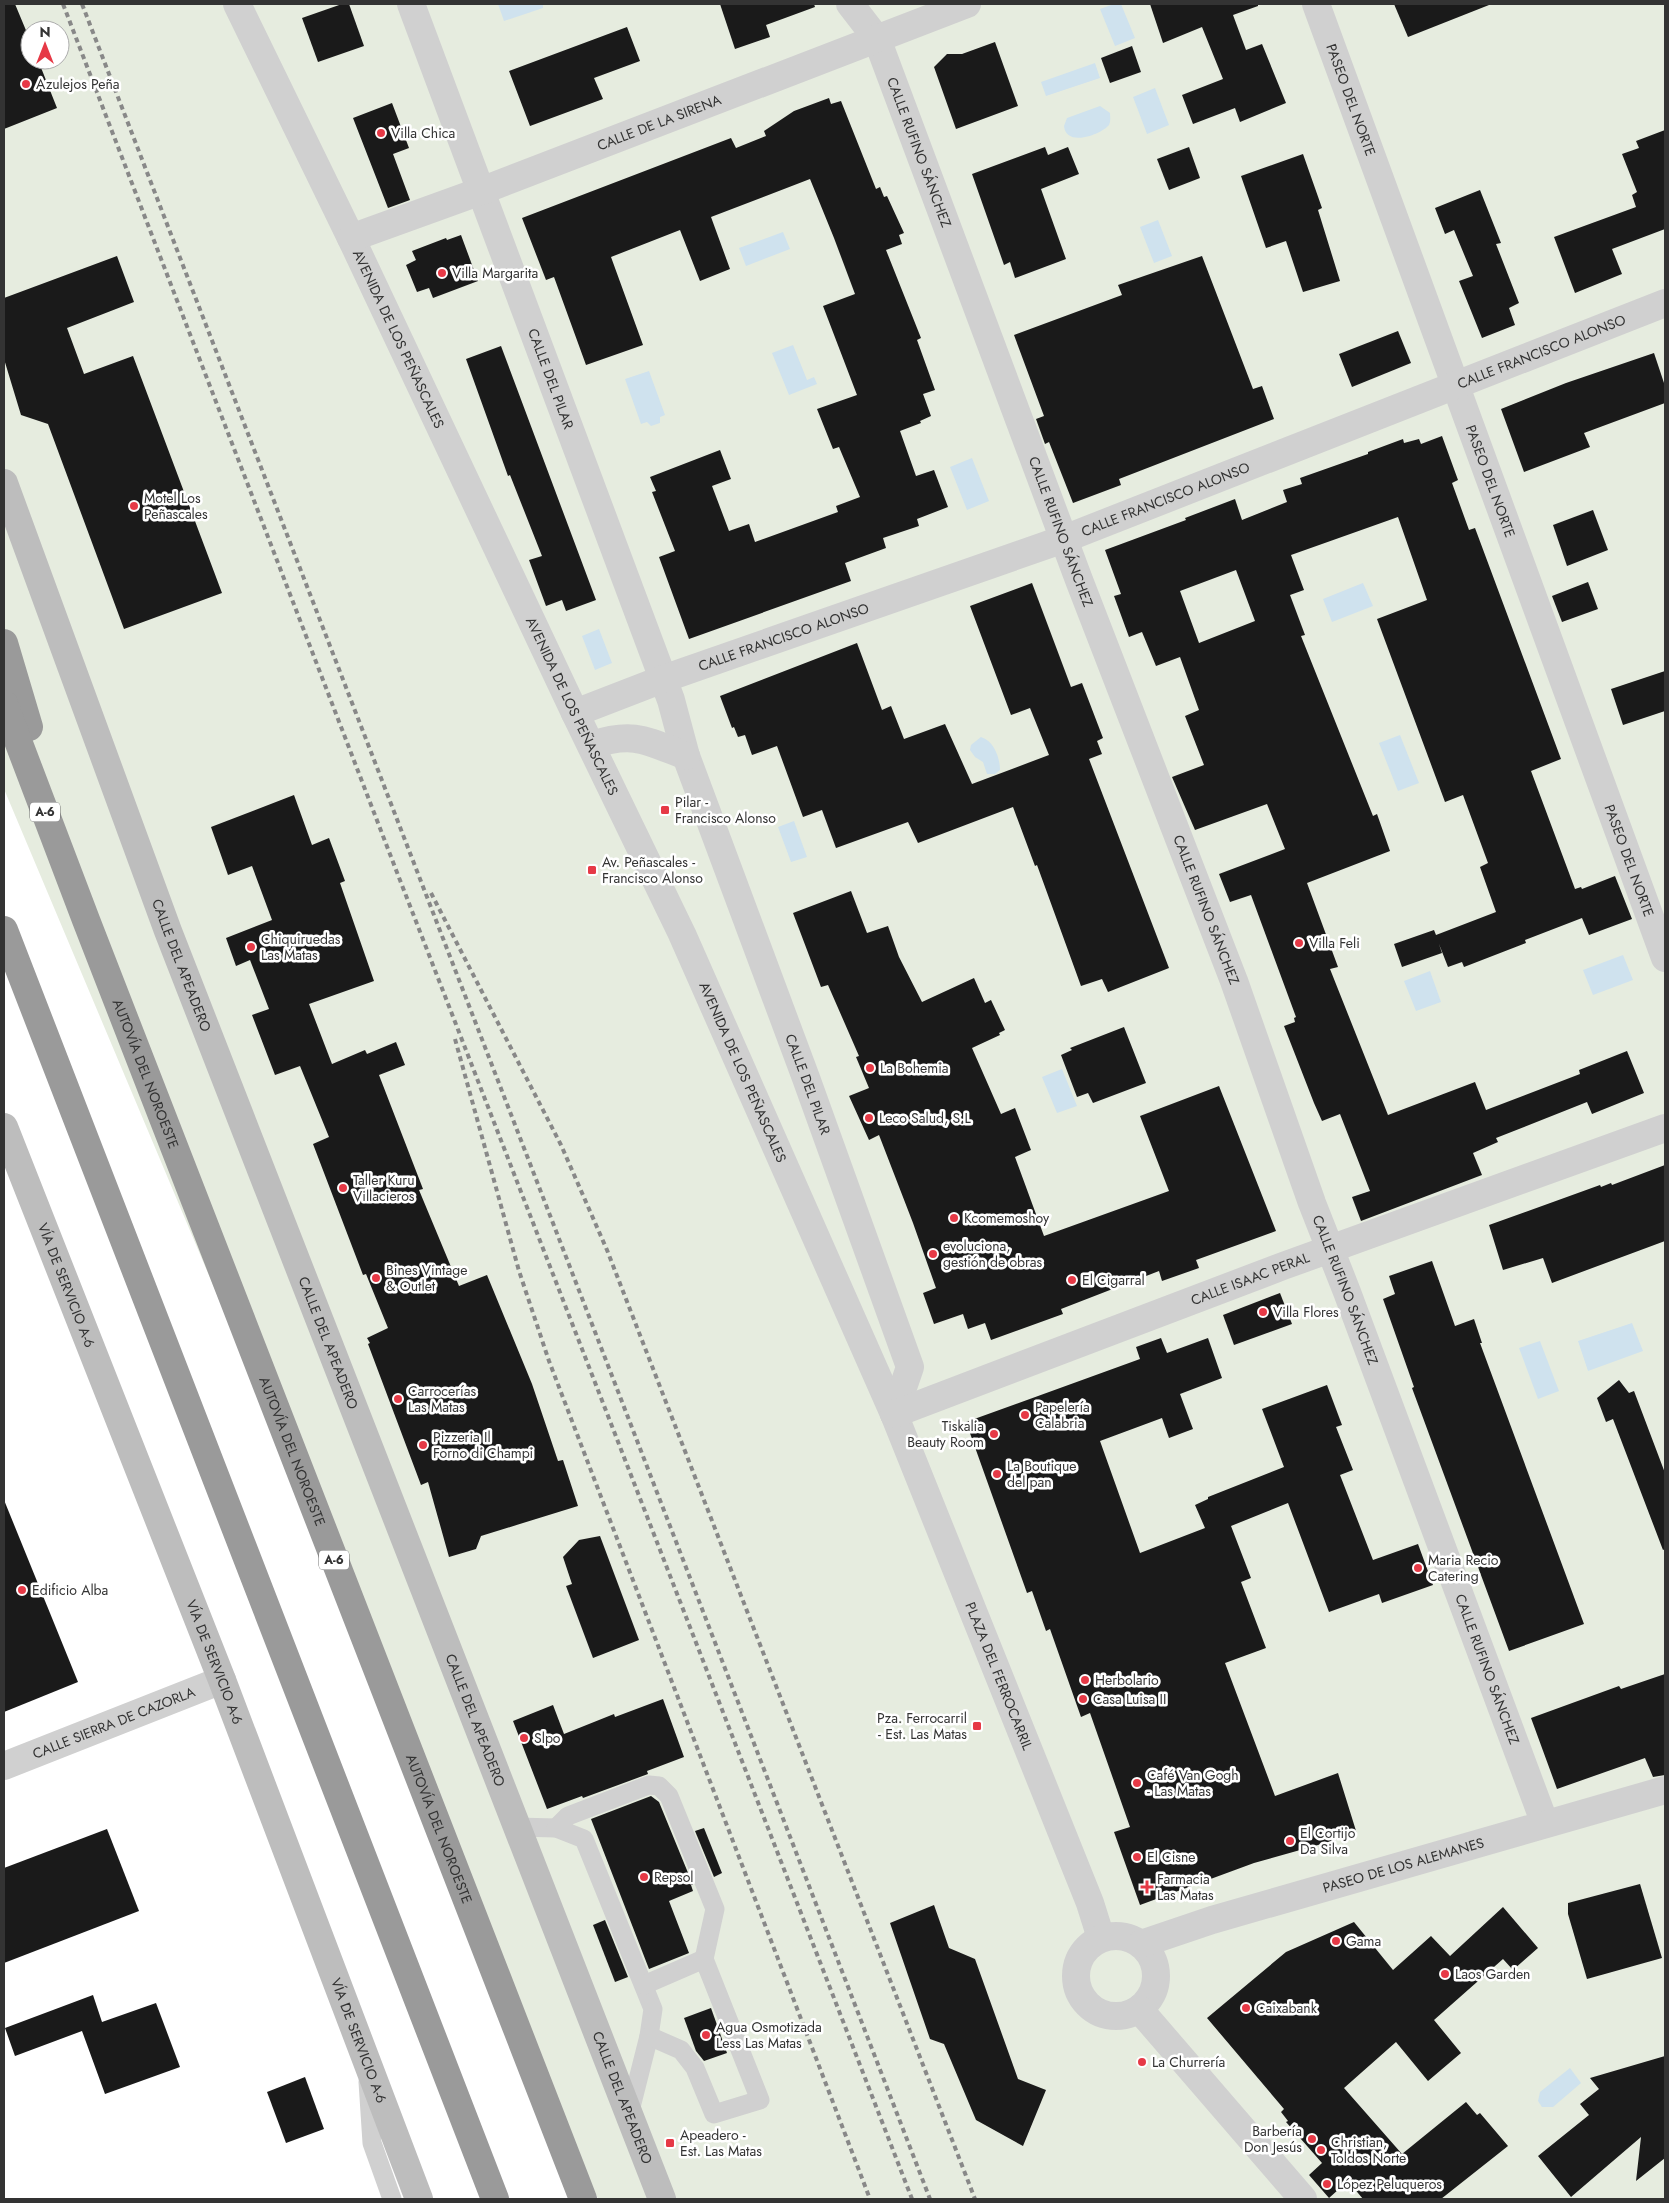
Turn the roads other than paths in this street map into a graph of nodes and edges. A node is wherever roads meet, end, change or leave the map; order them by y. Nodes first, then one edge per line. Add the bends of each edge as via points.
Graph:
1 (237, 4) edge
2 (411, 4) edge
3 (850, 4) edge
4 (967, 4) edge
5 (1316, 4) edge
6 (878, 39) junction
7 (481, 191) junction
8 (351, 238) junction
9 (1665, 303) edge
10 (1456, 384) junction
11 (4, 483) edge
12 (1064, 539) junction
13 (4, 643) edge
14 (663, 679) junction
15 (4, 704) edge
16 (575, 713) junction
17 (592, 745) junction
18 (686, 756) junction
19 (86, 920) junction
20 (4, 930) edge
21 (1665, 958) edge
22 (1665, 1128) edge
23 (5, 1133) edge
24 (1329, 1249) junction
25 (894, 1414) junction
26 (222, 1680) junction
27 (4, 1766) edge
28 (1665, 1790) edge
29 (1545, 1824) junction
30 (517, 1826) junction
31 (556, 1828) junction
32 (1101, 1938) junction
33 (1141, 1944) junction
34 (704, 1959) junction
35 (644, 1985) junction
36 (1139, 2009) junction
37 (650, 2036) junction
38 (367, 2059) junction
39 (629, 2115) junction
40 (392, 2199) edge
41 (419, 2199) edge
42 (495, 2199) edge
43 (583, 2199) edge
44 (662, 2199) edge
45 (1303, 2199) edge

1 - 8 street, AVENIDA DE LOS PEÑASCALES
2 - 7 street, CALLE DEL PILAR
3 - 6 street, CALLE RUFINO SÁNCHEZ
4 - 6 street, CALLE DE LA SIRENA
5 - 10 street, PASEO DEL NORTE
6 - 7 street, CALLE DE LA SIRENA
6 - 12 street, CALLE RUFINO SÁNCHEZ
7 - 8 street, CALLE DE LA SIRENA
7 - 14 street, CALLE DEL PILAR
8 - 16 street, AVENIDA DE LOS PEÑASCALES
9 - 10 street, CALLE FRANCISCO ALONSO
10 - 12 street, CALLE FRANCISCO ALONSO
10 - 21 street, PASEO DEL NORTE
11 - 30 street, CALLE DEL APEADERO via 168,931
12 - 14 street, CALLE FRANCISCO ALONSO
12 - 24 street, CALLE RUFINO SÁNCHEZ via 1234,981
13 - 19 highway
14 - 16 street, CALLE FRANCISCO ALONSO
14 - 18 street, CALLE DEL PILAR
15 - 19 highway, AUTOVÍA DEL NOROESTE / A-6
16 - 17 street, AVENIDA DE LOS PEÑASCALES
17 - 18 street via 612,738 638,738
17 - 25 street, AVENIDA DE LOS PEÑASCALES via 682,934
18 - 25 street, CALLE DEL PILAR via 910,1367
19 - 43 highway, AUTOVÍA DEL NOROESTE / A-6
20 - 42 highway
22 - 24 street, CALLE ISAAC PERAL
23 - 26 street, VÍA DE SERVICIO A-6
24 - 25 street, CALLE ISAAC PERAL
24 - 29 street, CALLE RUFINO SÁNCHEZ
25 - 32 street, PLAZA DEL FERROCARRIL via 1090,1903
26 - 27 street, CALLE SIERRA DE CAZORLA
26 - 38 street, VÍA DE SERVICIO A-6
28 - 29 street, PASEO DE LOS ALEMANES
29 - 33 street, PASEO DE LOS ALEMANES via 1212,1920
30 - 31 lane
30 - 39 street, CALLE DEL APEADERO
31 - 34 lane via 568,1816 649,1785 659,1786 669,1796 715,1909
31 - 35 lane via 584,1839
32 - 33 street via 1122,1936
32 - 36 street via 1088,1946 1079,1958 1077,1988 1096,2011 1110,2016 1126,2015
33 - 36 street via 1154,1961 1156,1972 1153,1992
34 - 35 lane
34 - 37 lane via 760,2100 714,2114 695,2068 681,2050
35 - 37 lane via 653,2008
36 - 45 street
37 - 39 lane
38 - 40 lane via 372,2142
38 - 41 street, VÍA DE SERVICIO A-6
39 - 44 street, CALLE DEL APEADERO

